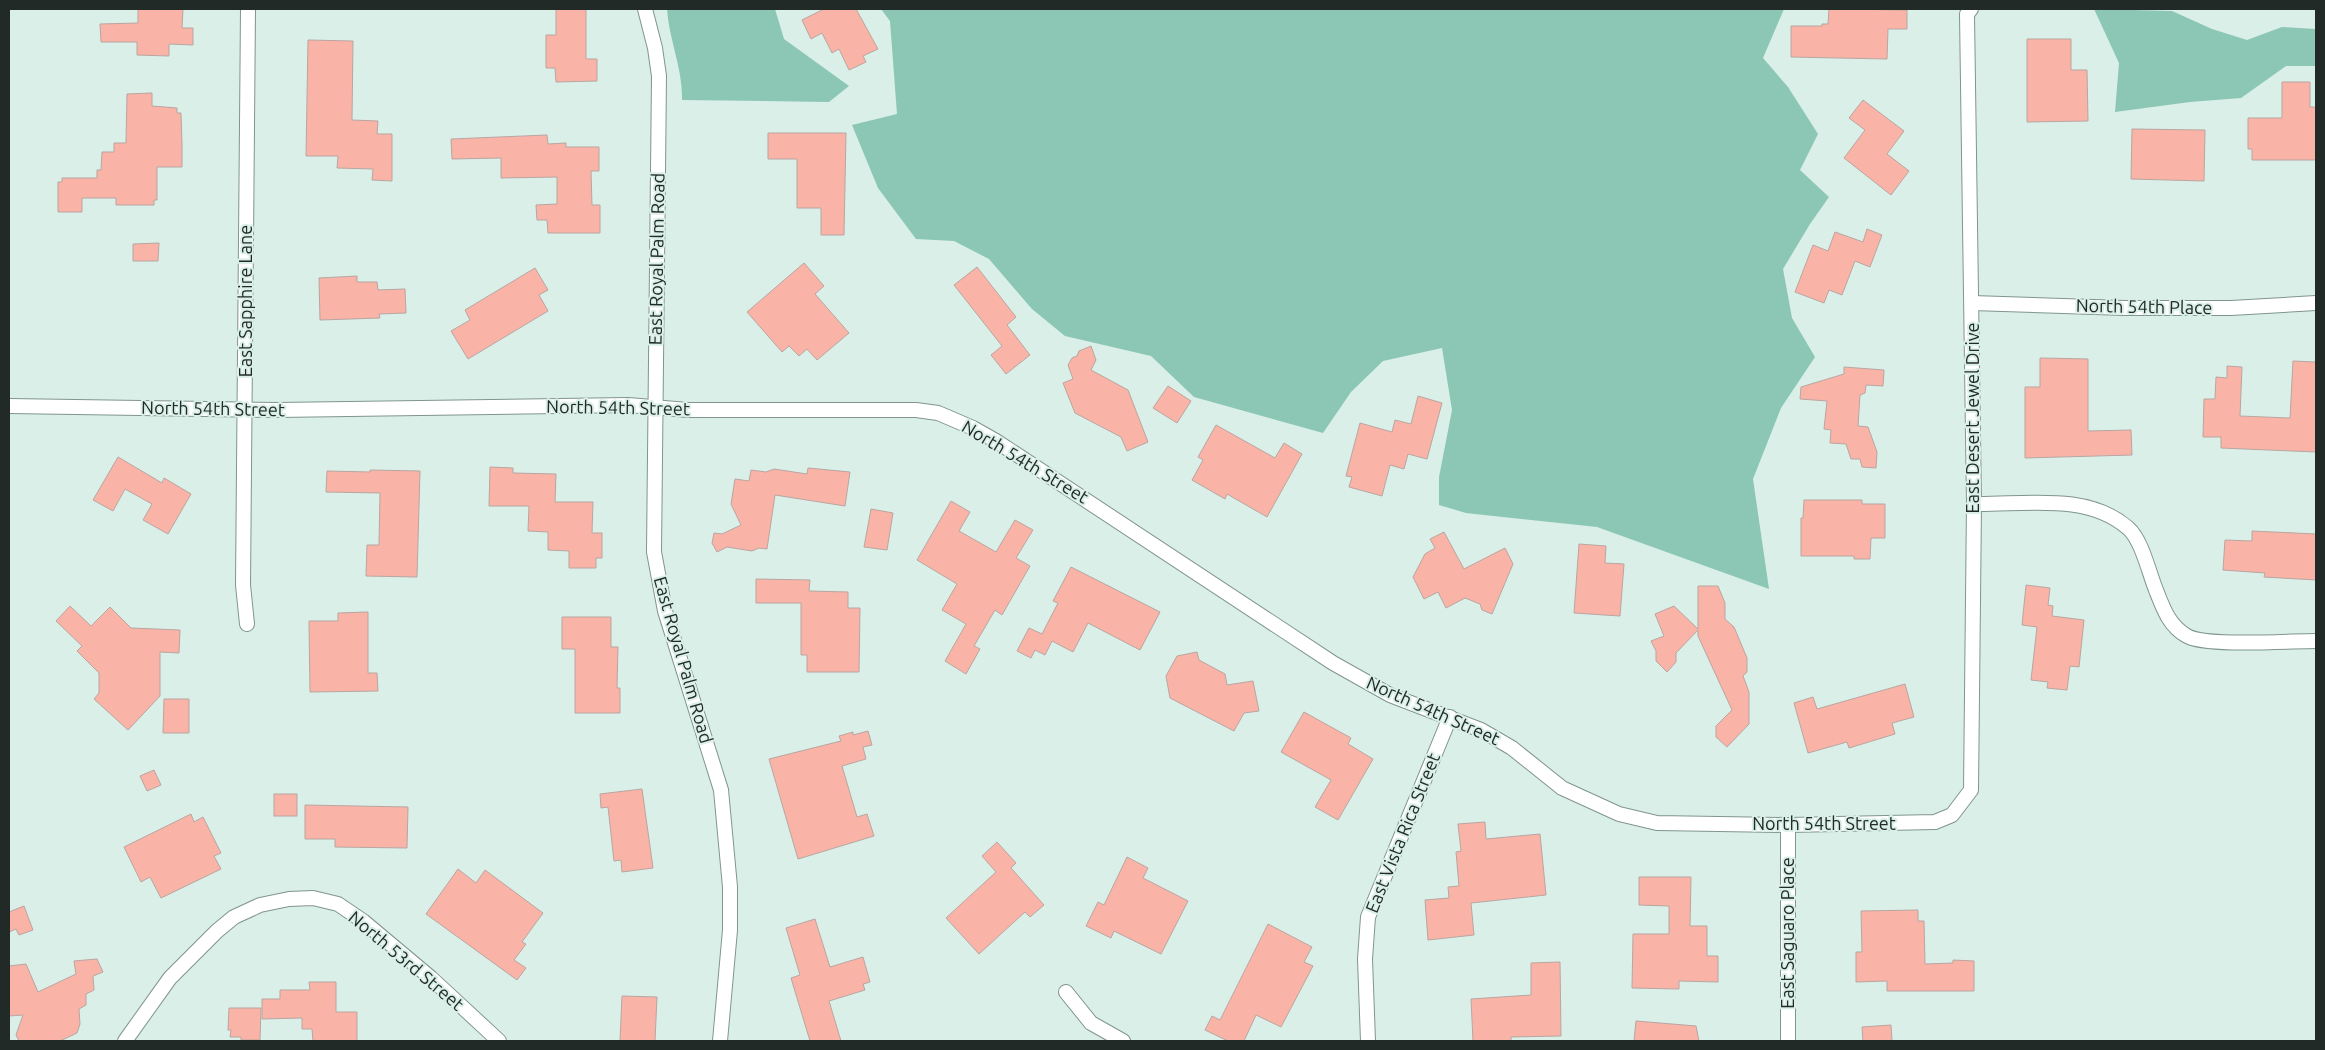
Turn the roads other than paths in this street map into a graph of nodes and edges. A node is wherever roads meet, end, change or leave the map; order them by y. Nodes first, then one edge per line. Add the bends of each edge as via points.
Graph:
1 (248, 9) edge
2 (645, 9) edge
3 (1969, 11) edge
4 (1972, 303) junction
5 (2316, 303) edge
6 (9, 406) edge
7 (656, 407) junction
8 (245, 410) junction
9 (1974, 504) junction
10 (247, 624) dead end
11 (2316, 641) edge
12 (1450, 718) junction
13 (1952, 815) joint
14 (1788, 825) junction
15 (1066, 992) dead end
16 (125, 1041) edge
17 (499, 1041) edge
18 (720, 1041) edge
19 (1123, 1041) edge
20 (1368, 1041) edge
21 (1788, 1041) edge

1 - 8 street, East Sapphire Lane
2 - 7 street, East Royal Palm Road via 659,76
3 - 4 street, East Desert Jewel Drive
4 - 5 street, North 54th Place via 2231,308
4 - 9 street, East Desert Jewel Drive
6 - 8 street, North 54th Street
7 - 8 street, North 54th Street
7 - 12 street, North 54th Street via 688,410 916,410 938,413 1005,446 1333,663 1390,696
7 - 18 street, East Royal Palm Road via 654,552 659,586 720,790 725,825 730,930
8 - 10 street, East Sapphire Lane via 243,585
9 - 11 street via 2061,504 2095,508 2129,528 2168,619 2188,636 2209,642
9 - 13 street, East Desert Jewel Drive via 1971,790
12 - 14 street, North 54th Street via 1481,730 1512,748 1562,788 1618,814 1657,823
12 - 20 street, East Vista Rica Street via 1368,917 1365,959
13 - 14 street, North 54th Street via 1935,822
14 - 21 street, East Saguaro Place
15 - 19 street via 1091,1023
16 - 17 street, North 53rd Street via 170,978 234,917 260,905 313,898 338,904 363,921

